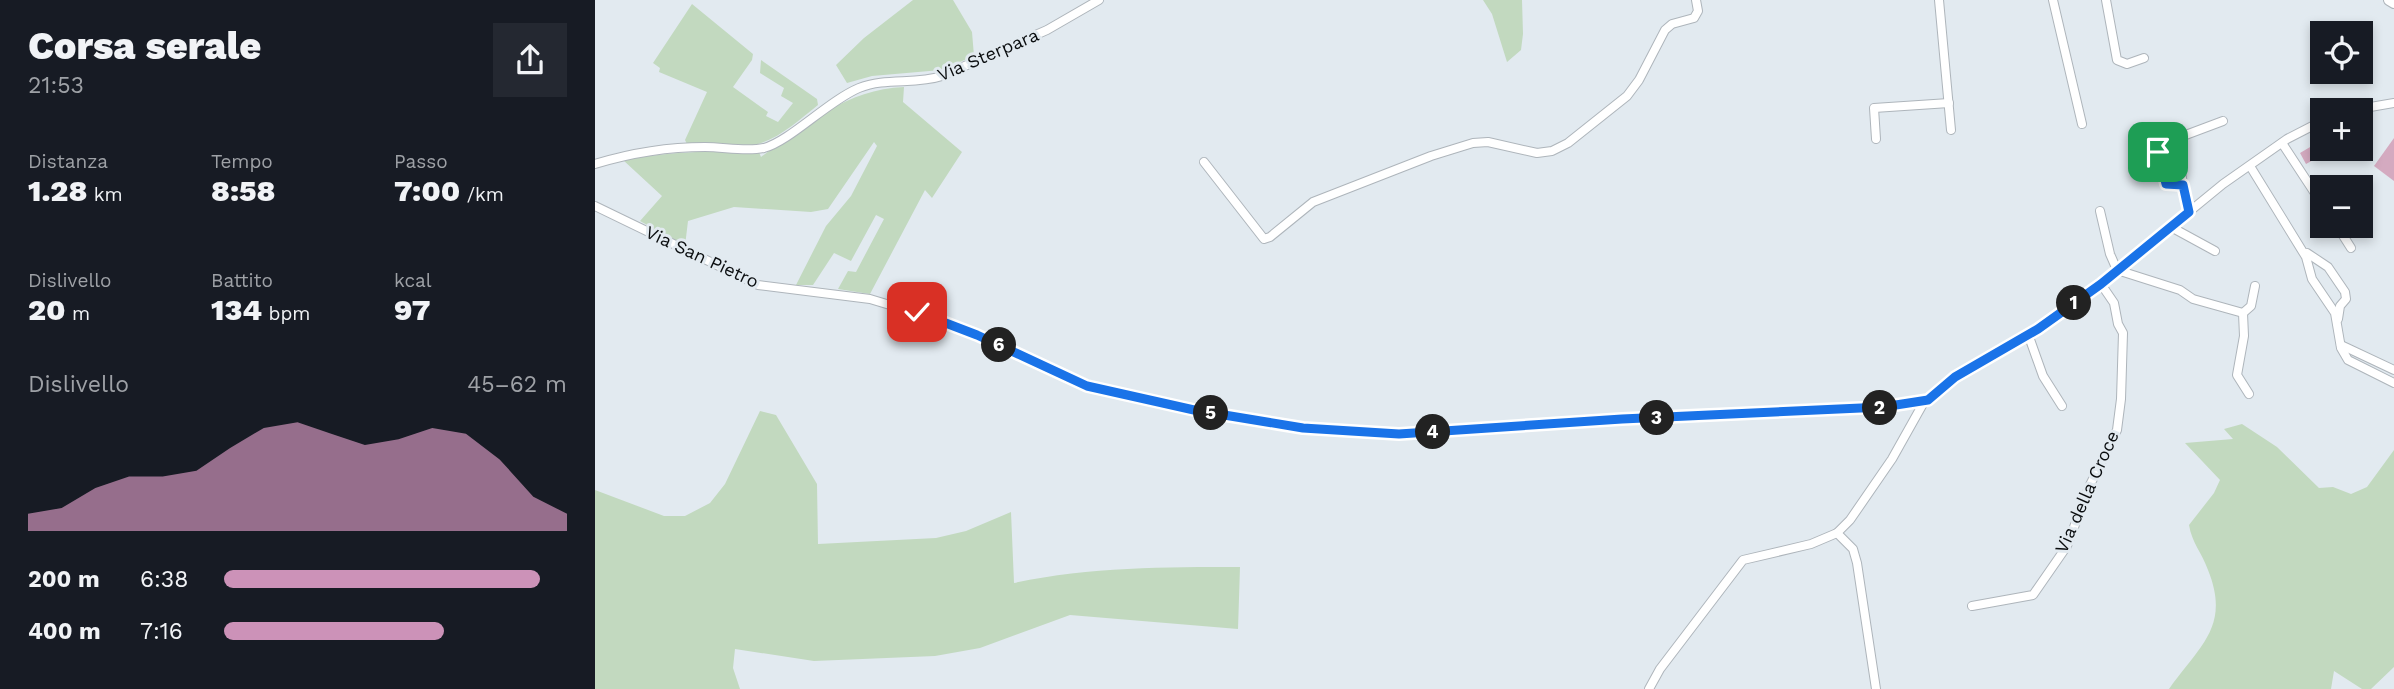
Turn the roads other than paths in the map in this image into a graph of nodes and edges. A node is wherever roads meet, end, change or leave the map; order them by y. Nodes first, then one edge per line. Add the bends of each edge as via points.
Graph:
1 (1099, 0) edge
2 (1696, 0) edge
3 (1939, 0) edge
4 (2053, 0) edge
5 (2106, 0) edge
6 (2389, 0) edge
7 (2394, 3) edge
8 (2144, 58) dead end
9 (1949, 103) junction
10 (2394, 103) edge
11 (2373, 107) edge
12 (2224, 121) dead end
13 (2082, 124) dead end
14 (2310, 128) edge
15 (1951, 130) dead end
16 (1876, 139) dead end
17 (2282, 143) junction
18 (2175, 147) junction
19 (1204, 162) dead end
20 (595, 164) edge
21 (2250, 166) junction
22 (2183, 185) junction
23 (2310, 186) edge
24 (595, 206) edge
25 (2100, 211) dead end
26 (2189, 212) junction
27 (2171, 227) junction
28 (2345, 238) edge
29 (2351, 248) dead end
30 (2302, 249) junction
31 (2215, 251) dead end
32 (2117, 270) junction
33 (2101, 284) junction
34 (2255, 286) dead end
35 (2243, 313) junction
36 (2337, 325) junction
37 (2028, 334) junction
38 (2341, 345) junction
39 (2394, 370) edge
40 (2394, 383) edge
41 (2249, 394) dead end
42 (1924, 402) junction
43 (2062, 406) dead end
44 (1837, 533) junction
45 (1972, 606) dead end
46 (1649, 689) edge
47 (1876, 689) edge

1 - 20 street, Via Sterpara via 1047,30 942,76 925,82 863,86 763,148 655,150
2 - 19 street via 1695,18 1665,30 1627,96 1568,144 1552,151 1537,153 1488,142 1431,156 1313,202 1264,239
3 - 9 street
4 - 13 street
5 - 8 street via 2116,59 2125,64
6 - 7 street
9 - 15 street
9 - 16 street via 1874,108
10 - 11 street
12 - 18 street via 2175,139
14 - 17 street
17 - 21 street
17 - 23 street
18 - 22 street
18 - 22 street via 2158,152 2166,184
21 - 26 street
21 - 30 street
22 - 26 street
24 - 42 street, Via San Pietro via 758,285 870,299 946,322 1087,386 1303,428 1399,434
25 - 32 street
26 - 27 street
27 - 31 street
27 - 32 street
28 - 29 street
30 - 36 street
30 - 36 street via 2328,267 2345,292
32 - 33 street
32 - 35 street
33 - 37 street
33 - 45 street, Via della Croce via 2114,303 2123,338 2117,430 2067,546 2033,595
34 - 35 street via 2250,309
35 - 41 street via 2237,375
36 - 38 street
37 - 42 street via 1955,377
37 - 43 street via 2043,376
38 - 39 street
38 - 40 street via 2348,360
42 - 44 street via 1892,459
44 - 46 street via 1785,552 1743,560
44 - 47 street via 1853,549 1857,563

